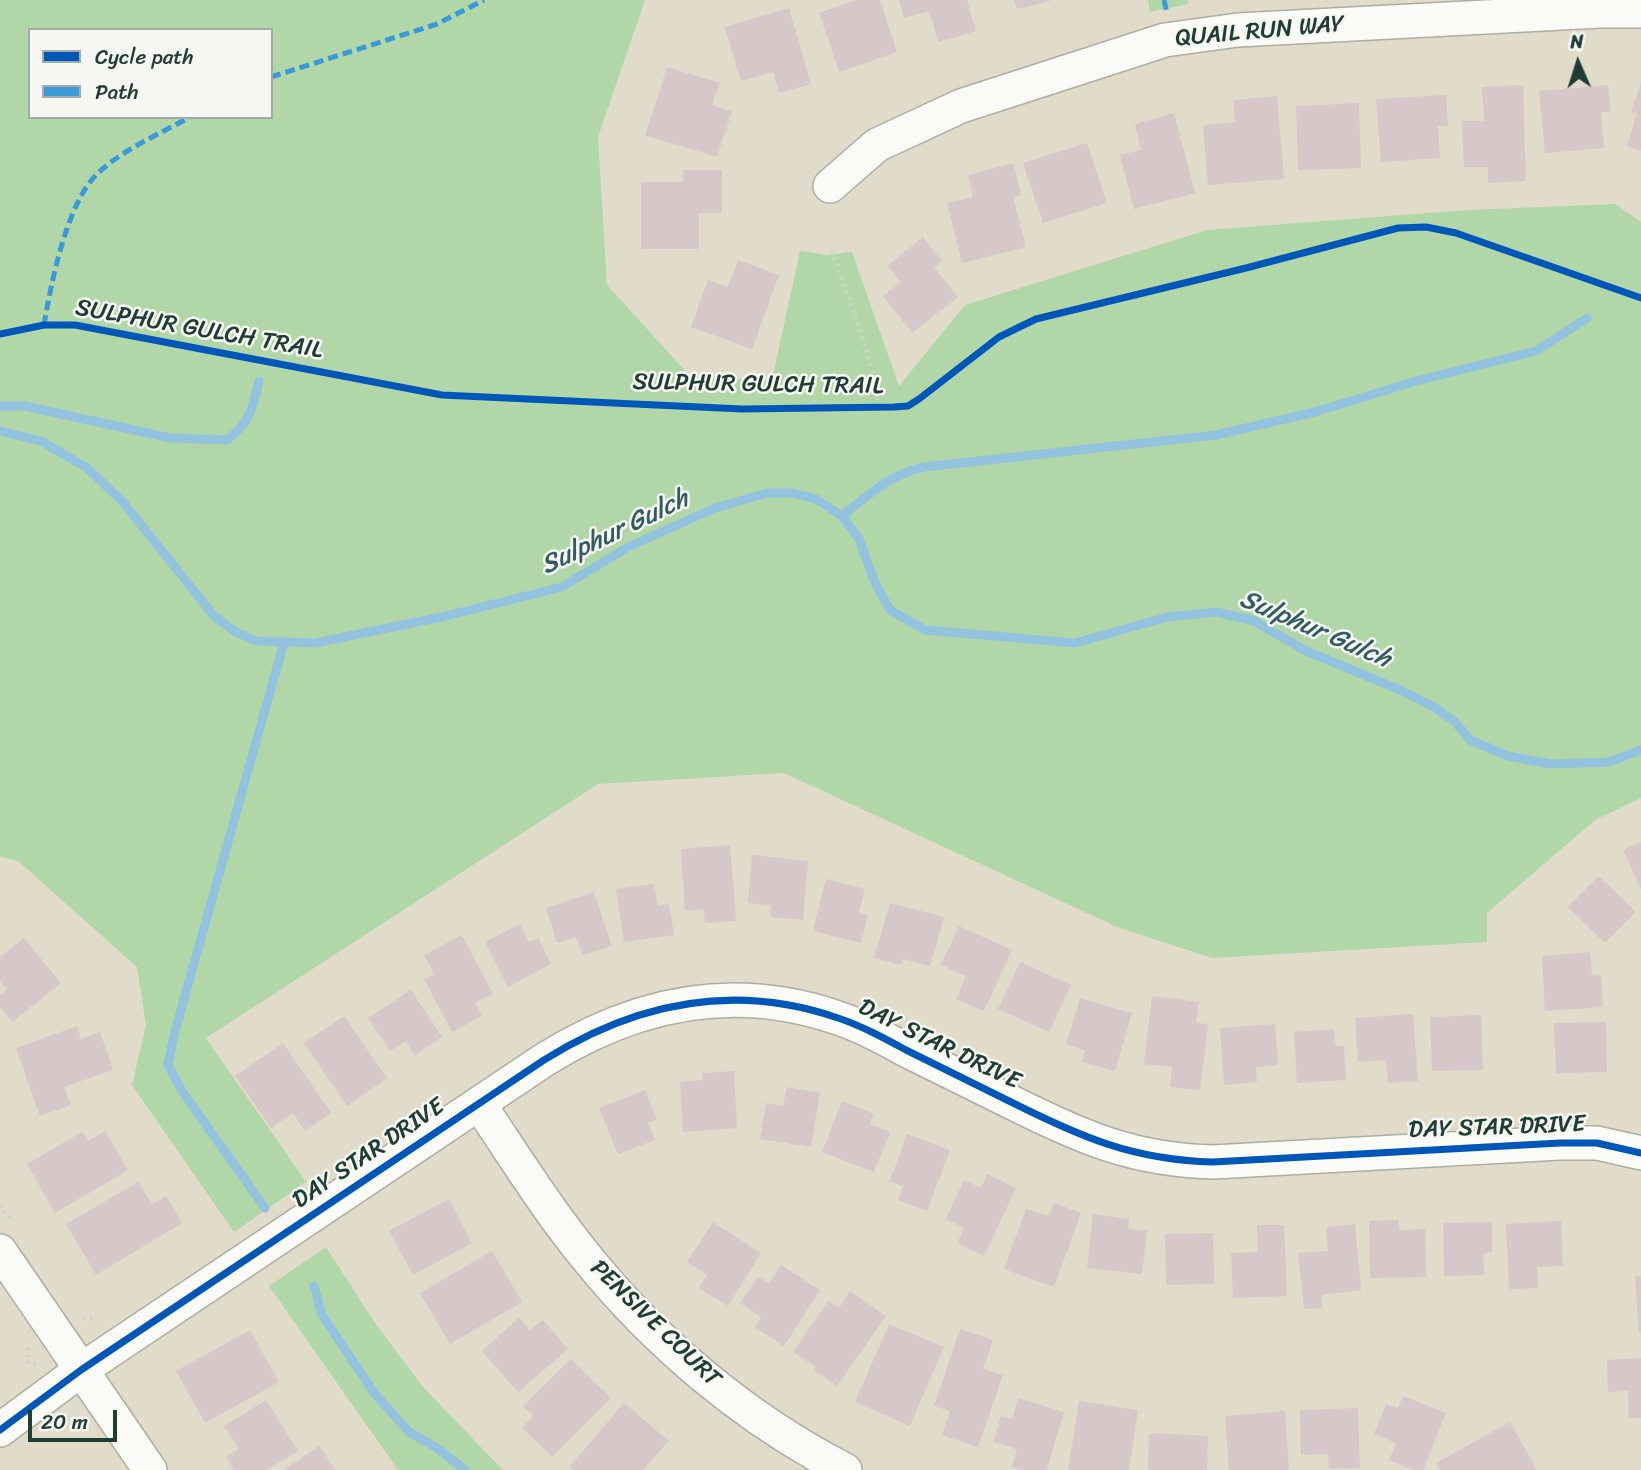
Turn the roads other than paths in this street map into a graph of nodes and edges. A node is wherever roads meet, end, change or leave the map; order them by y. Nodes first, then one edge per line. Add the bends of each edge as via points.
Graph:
1 (1641, 11) edge
2 (830, 186) dead end
3 (479, 1104) junction
4 (1641, 1153) edge
5 (0, 1251) edge
6 (80, 1370) junction
7 (0, 1430) edge
8 (150, 1470) edge
9 (845, 1470) edge

1 - 2 street, QUAIL RUN WAY via 1238,30 1166,40 930,119 877,145
3 - 4 street, DAY STAR DRIVE via 602,1028 681,1005 725,1000 781,1003 841,1019 1072,1133 1164,1159 1213,1162 1560,1143 1597,1143
3 - 6 street, DAY STAR DRIVE
3 - 9 street, PENSIVE COURT via 555,1217 631,1309 726,1394
5 - 6 street
6 - 7 street, DAY STAR DRIVE
6 - 8 street

